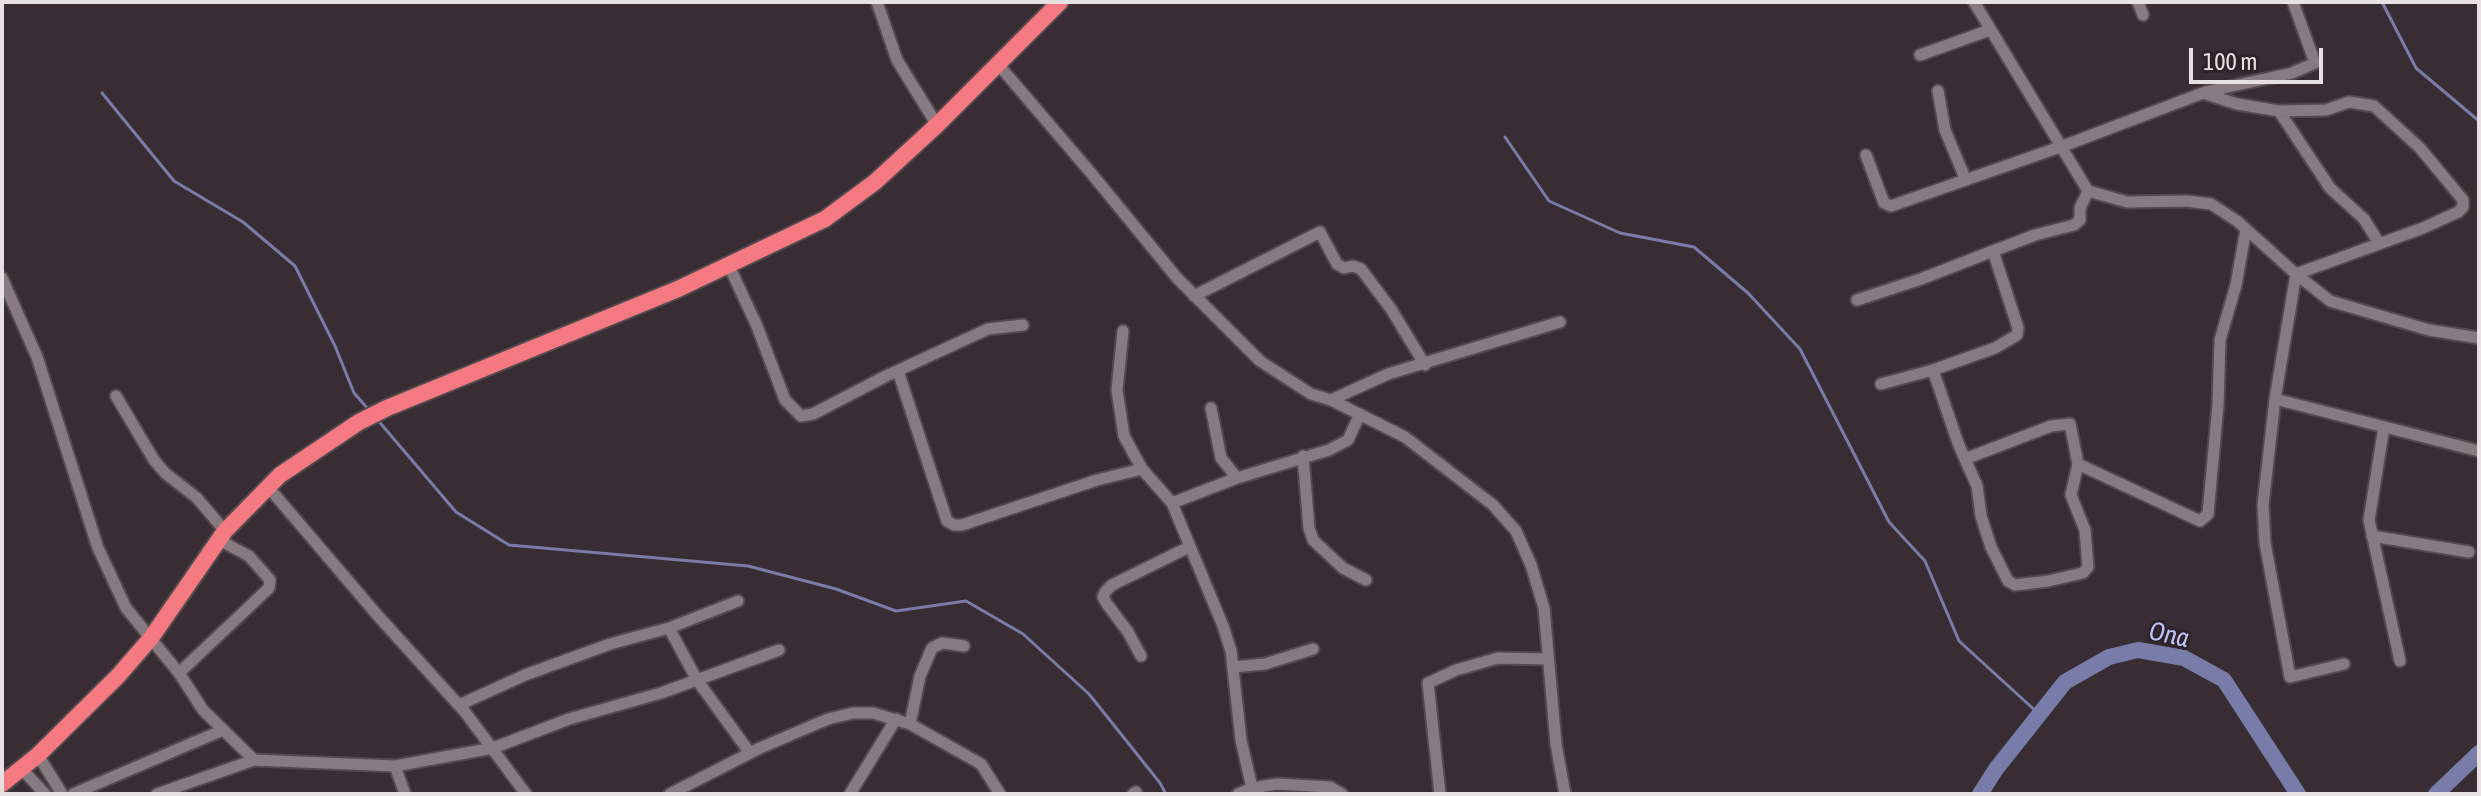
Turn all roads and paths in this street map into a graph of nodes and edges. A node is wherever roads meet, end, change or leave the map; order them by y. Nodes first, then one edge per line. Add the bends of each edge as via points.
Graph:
1 (877, 2) edge
2 (1060, 2) edge
3 (1974, 2) edge
4 (2138, 2) edge
5 (2293, 2) edge
6 (2143, 15) dead end
7 (1990, 30) junction
8 (1920, 55) dead end
9 (997, 63) junction
10 (1938, 91) dead end
11 (2203, 93) junction
12 (2279, 111) junction
13 (937, 125) junction
14 (2063, 146) junction
15 (1866, 155) dead end
16 (1965, 178) junction
17 (2088, 191) junction
18 (2246, 229) junction
19 (2379, 243) junction
20 (1993, 251) junction
21 (729, 266) junction
22 (2296, 274) junction
23 (2, 278) edge
24 (1194, 296) junction
25 (1857, 300) dead end
26 (1560, 322) dead end
27 (1023, 325) dead end
28 (1123, 331) dead end
29 (2479, 338) edge
30 (1425, 365) junction
31 (1933, 370) junction
32 (898, 371) junction
33 (1881, 384) dead end
34 (116, 396) dead end
35 (2275, 399) junction
36 (1331, 400) junction
37 (1211, 408) dead end
38 (1360, 414) junction
39 (2384, 427) junction
40 (2479, 451) edge
41 (1303, 456) junction
42 (1965, 459) junction
43 (2078, 464) junction
44 (1142, 469) junction
45 (1237, 478) junction
46 (269, 488) junction
47 (1172, 503) junction
48 (222, 536) junction
49 (2372, 536) junction
50 (1189, 547) junction
51 (2469, 552) dead end
52 (1366, 580) dead end
53 (738, 601) dead end
54 (669, 628) junction
55 (151, 638) junction
56 (964, 646) dead end
57 (1313, 649) dead end
58 (779, 650) dead end
59 (1141, 656) dead end
60 (1548, 659) junction
61 (2400, 661) dead end
62 (2344, 664) dead end
63 (1233, 667) junction
64 (179, 673) junction
65 (697, 680) junction
66 (459, 705) junction
67 (896, 719) junction
68 (910, 724) junction
69 (223, 730) junction
70 (493, 748) junction
71 (750, 753) junction
72 (38, 755) junction
73 (254, 760) junction
74 (395, 766) junction
75 (9, 773) edge
76 (1252, 788) junction
77 (692, 790) edge
78 (45, 794) edge
79 (62, 794) edge
80 (73, 794) edge
81 (157, 794) edge
82 (405, 794) edge
83 (526, 794) edge
84 (670, 794) edge
85 (850, 794) edge
86 (1000, 794) edge
87 (1238, 794) edge
88 (1342, 794) edge
89 (1440, 794) edge
90 (1565, 794) edge

1 - 13 street via 897,60
2 - 9 highway
3 - 7 street
4 - 6 street
5 - 11 street via 2315,63
7 - 8 street
7 - 14 street
9 - 13 highway
9 - 24 street
10 - 16 street via 1945,130
11 - 12 street
11 - 14 street
12 - 19 street via 2330,188 2364,219
12 - 19 street via 2326,110 2349,102 2374,106 2420,148 2463,200 2458,212
13 - 21 highway via 825,219
14 - 16 street
14 - 17 street
15 - 16 street via 1884,203 1891,206
17 - 18 street via 2127,202 2211,204
17 - 20 street via 2074,225
18 - 22 street
18 - 43 street via 2220,340 2208,514 2200,521
19 - 22 street
20 - 25 street
20 - 31 street via 2017,335
21 - 32 street via 785,400 801,416
21 - 46 highway via 359,422
22 - 29 street via 2330,301 2429,330
22 - 35 street
23 - 55 street via 37,357 98,548 126,608
24 - 30 street via 1320,232 1340,267 1361,269
24 - 36 street via 1260,361 1311,394
26 - 30 street
27 - 32 street via 988,329
28 - 44 street via 1117,390 1124,436
30 - 36 street via 1388,374
31 - 33 street
31 - 42 street
32 - 44 street via 947,521 954,525
34 - 48 street via 154,460 197,498
35 - 39 street
35 - 62 street via 2263,505 2265,543 2290,677
36 - 38 street
37 - 45 street via 1221,458
38 - 41 street via 1348,440
38 - 60 street via 1405,437 1493,505 1516,531 1544,608
39 - 40 street
39 - 49 street via 2369,520
41 - 45 street
41 - 52 street via 1313,540 1343,568
42 - 43 street via 2051,426 2070,424
42 - 43 street via 1991,547 2015,585 2083,573 2088,567 2085,530 2071,495
44 - 47 street
45 - 47 street
46 - 48 highway
46 - 66 street
47 - 50 street
48 - 55 highway
48 - 64 street via 249,556 270,580 269,588
49 - 51 street
49 - 61 street
50 - 59 street via 1105,592 1103,597
50 - 63 street via 1223,626
53 - 54 street
54 - 65 street
54 - 66 street via 553,664
55 - 64 street
55 - 72 highway
56 - 68 street via 942,643 932,648
57 - 63 street via 1265,664
58 - 65 street
60 - 89 street via 1498,658 1428,683
60 - 90 street
63 - 76 street
64 - 69 street
65 - 70 street
65 - 71 street
66 - 70 street
67 - 68 street
67 - 71 street via 873,713 828,719
67 - 85 street
68 - 86 street via 981,764
69 - 73 street
69 - 80 street
70 - 74 street
70 - 83 street
71 - 77 street
72 - 75 highway
72 - 79 street
73 - 74 street
73 - 81 street
74 - 82 street
75 - 78 street
76 - 87 street
76 - 88 street via 1330,787
77 - 84 street

